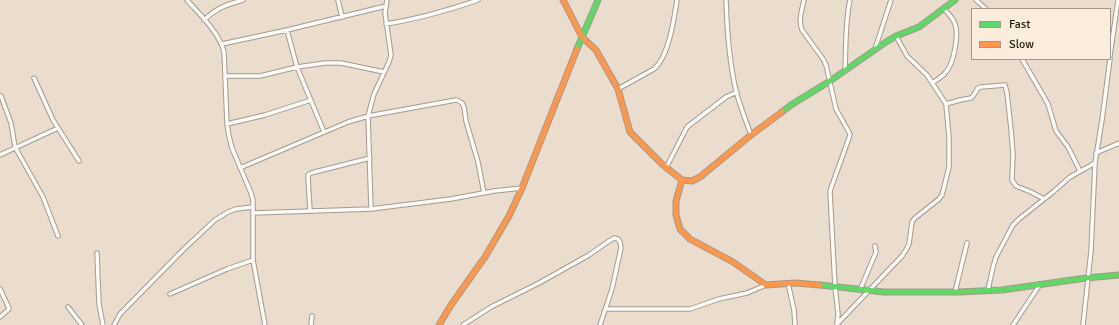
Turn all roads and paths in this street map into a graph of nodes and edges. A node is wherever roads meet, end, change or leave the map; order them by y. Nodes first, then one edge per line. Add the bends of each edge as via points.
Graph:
1 (187, 0) edge
2 (243, 0) edge
3 (338, 0) edge
4 (387, 0) edge
5 (478, 0) edge
6 (563, 0) edge
7 (598, 0) edge
8 (677, 0) edge
9 (726, 0) edge
10 (804, 0) edge
11 (850, 0) edge
12 (891, 0) edge
13 (955, 0) edge
14 (976, 0) edge
15 (1118, 0) edge
16 (386, 6) junction
17 (985, 8) edge
18 (944, 9) junction
19 (342, 17) junction
20 (204, 20) junction
21 (386, 24) junction
22 (287, 30) junction
23 (896, 36) junction
24 (582, 37) junction
25 (222, 44) junction
26 (875, 50) junction
27 (1111, 51) edge
28 (1023, 60) edge
29 (1110, 60) edge
30 (297, 67) junction
31 (845, 71) junction
32 (384, 72) junction
33 (226, 76) junction
34 (34, 78) dead end
35 (830, 81) junction
36 (932, 83) junction
37 (618, 89) junction
38 (736, 92) junction
39 (1, 96) dead end
40 (311, 100) junction
41 (946, 104) junction
42 (368, 116) junction
43 (227, 124) junction
44 (58, 128) junction
45 (324, 132) junction
46 (751, 135) junction
47 (1119, 143) edge
48 (15, 147) junction
49 (1096, 153) junction
50 (0, 155) edge
51 (370, 158) junction
52 (79, 161) dead end
53 (1095, 163) junction
54 (240, 168) junction
55 (666, 168) junction
56 (1080, 171) junction
57 (682, 180) junction
58 (522, 188) junction
59 (484, 193) junction
60 (1044, 199) junction
61 (253, 207) junction
62 (372, 209) junction
63 (310, 212) junction
64 (253, 213) junction
65 (58, 236) dead end
66 (967, 243) dead end
67 (875, 246) dead end
68 (97, 253) dead end
69 (253, 260) junction
70 (1119, 275) edge
71 (1088, 278) junction
72 (788, 282) junction
73 (766, 285) junction
74 (835, 286) junction
75 (1040, 286) junction
76 (0, 289) edge
77 (860, 290) junction
78 (988, 290) junction
79 (867, 291) junction
80 (955, 292) junction
81 (170, 294) dead end
82 (68, 307) dead end
83 (604, 309) junction
84 (312, 316) dead end
85 (0, 317) edge
86 (837, 324) edge
87 (82, 325) edge
88 (103, 325) edge
89 (114, 325) edge
90 (265, 325) edge
91 (310, 325) edge
92 (439, 325) edge
93 (463, 325) edge
94 (600, 325) edge
95 (795, 325) edge
96 (1013, 325) edge
97 (1083, 325) edge

1 - 20 street
2 - 20 street via 218,8
3 - 19 street
4 - 16 street
5 - 21 street via 418,18
6 - 24 street
7 - 24 street
8 - 37 street via 665,51 658,65
9 - 38 street
10 - 35 street via 800,25 823,59
11 - 31 street
12 - 26 street
13 - 18 street
14 - 17 street
15 - 27 street
16 - 19 street
16 - 21 street
18 - 23 street via 919,27
18 - 36 street via 957,29 956,42 949,68
19 - 22 street
20 - 25 street
21 - 32 street via 391,55
22 - 25 street
22 - 30 street
23 - 26 street
23 - 36 street via 907,56
24 - 37 street via 596,50
24 - 58 street
25 - 33 street
26 - 31 street
28 - 56 street via 1048,104 1056,131 1068,146
29 - 49 street
30 - 32 street via 340,63
30 - 33 street via 260,76
30 - 40 street
31 - 35 street
32 - 42 street
33 - 43 street
34 - 44 street
35 - 46 street via 791,105
35 - 74 street via 836,109 850,134 830,192
36 - 41 street
37 - 55 street via 630,132
38 - 46 street
38 - 55 street via 687,127
39 - 48 street via 10,119
40 - 43 street
40 - 45 street
41 - 60 street via 972,98 981,87 1005,85 1012,135 1012,180 1016,186
41 - 79 street via 949,167 942,195 915,218 906,250
42 - 45 street
42 - 51 street
42 - 59 street via 446,101 459,101 464,107
43 - 54 street via 232,148
44 - 48 street
44 - 52 street
45 - 54 street
46 - 57 street via 700,176 692,180
47 - 49 street
48 - 50 street
48 - 65 street via 43,197
49 - 53 street
51 - 62 street
51 - 63 street via 308,175
53 - 56 street
53 - 71 street
54 - 61 street via 251,193
55 - 57 street
56 - 60 street
57 - 73 street via 676,216 685,235 743,268
58 - 59 street
58 - 92 street via 500,232
59 - 62 street
60 - 78 street via 1013,225 996,257
61 - 64 street
61 - 89 street via 236,209 215,220 120,314
62 - 63 street
63 - 64 street
64 - 69 street
66 - 80 street
67 - 77 street via 876,252
68 - 88 street via 99,304
69 - 81 street via 227,268
69 - 90 street
70 - 71 street
71 - 75 street
71 - 97 street
72 - 73 street
72 - 74 street
72 - 95 street
73 - 83 street via 690,309
74 - 77 street
74 - 86 street
75 - 78 street
75 - 96 street
76 - 85 street via 9,309
77 - 79 street
78 - 80 street
79 - 80 street
79 - 86 street
82 - 87 street
83 - 93 street via 612,289 621,248 618,238
83 - 94 street
84 - 91 street

